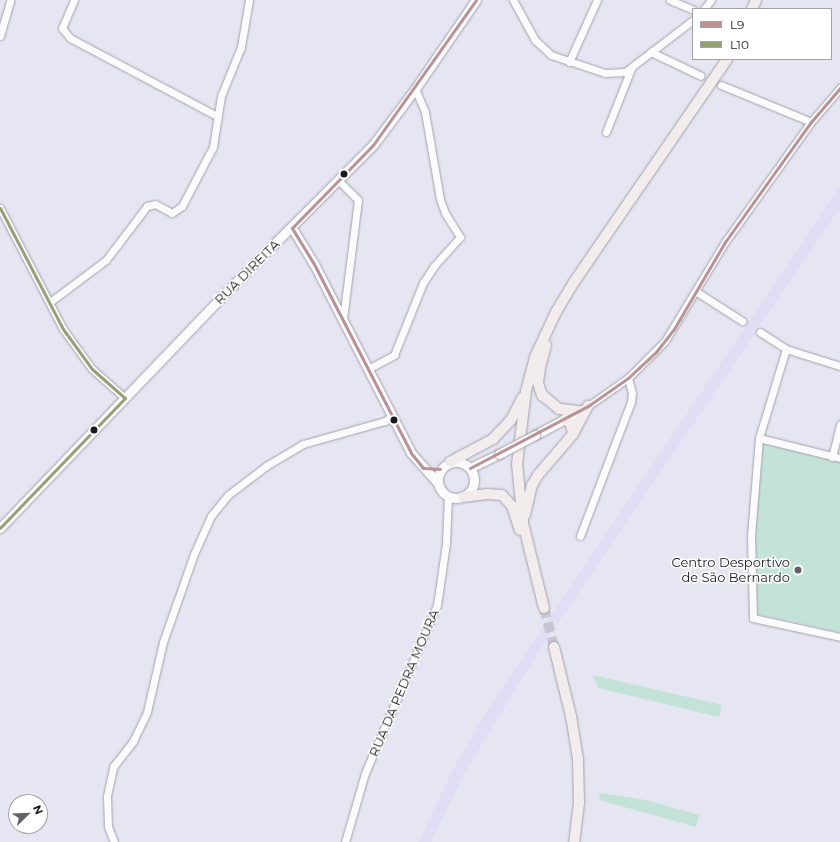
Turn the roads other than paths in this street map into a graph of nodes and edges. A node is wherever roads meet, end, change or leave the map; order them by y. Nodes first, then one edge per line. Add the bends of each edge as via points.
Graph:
1 (10, 0) edge
2 (74, 0) edge
3 (249, 0) edge
4 (476, 0) edge
5 (514, 0) edge
6 (597, 0) edge
7 (670, 0) edge
8 (711, 0) edge
9 (705, 8) edge
10 (692, 10) edge
11 (692, 21) edge
12 (0, 36) edge
13 (651, 52) junction
14 (725, 60) edge
15 (569, 62) junction
16 (633, 66) junction
17 (701, 76) dead end
18 (720, 84) dead end
19 (840, 88) edge
20 (415, 89) junction
21 (217, 116) junction
22 (811, 122) junction
23 (606, 132) dead end
24 (338, 180) junction
25 (0, 208) edge
26 (292, 228) junction
27 (697, 292) junction
28 (50, 302) junction
29 (556, 312) junction
30 (343, 318) junction
31 (742, 322) dead end
32 (760, 332) dead end
33 (786, 349) junction
34 (840, 366) edge
35 (368, 368) junction
36 (628, 378) junction
37 (526, 391) junction
38 (125, 398) junction
39 (559, 409) junction
40 (584, 409) junction
41 (392, 416) junction
42 (562, 420) junction
43 (840, 424) edge
44 (573, 434) junction
45 (759, 438) junction
46 (832, 456) junction
47 (840, 458) edge
48 (450, 462) junction
49 (423, 468) junction
50 (470, 468) junction
51 (440, 469) junction
52 (438, 483) junction
53 (448, 497) junction
54 (463, 497) junction
55 (523, 523) junction
56 (0, 528) edge
57 (580, 536) dead end
58 (532, 561) junction
59 (544, 608) tunnel mouth
60 (840, 637) edge
61 (554, 647) tunnel mouth
62 (114, 842) edge
63 (345, 842) edge
64 (574, 842) edge

1 - 12 street
2 - 21 street via 62,28 70,38
3 - 21 street via 241,47 221,96
4 - 20 main road, RUA DIREITA
5 - 15 street via 535,40 551,55
6 - 15 street
7 - 10 street
8 - 9 street
11 - 13 street
13 - 16 street
13 - 17 street
14 - 29 main road
15 - 16 street via 605,73 625,72
16 - 23 street
18 - 22 street
19 - 22 street
20 - 24 main road, RUA DIREITA via 373,145
20 - 35 street via 425,112 440,199 445,213 460,237 434,266 423,283 394,355
21 - 28 street via 213,147 182,206 172,213 155,204 147,206 106,260
22 - 27 street via 725,242
24 - 26 main road, RUA DIREITA
24 - 30 street via 358,200
25 - 28 street
26 - 30 main road
26 - 38 main road, RUA DIREITA via 237,281
27 - 31 street
27 - 36 street via 665,342
28 - 38 street via 63,329 92,369
29 - 37 main road via 535,357
29 - 39 main road via 538,383 542,395
30 - 35 main road
32 - 33 street
33 - 34 street
33 - 45 street
35 - 41 main road
36 - 40 street
36 - 57 street via 632,393 631,402
37 - 48 main road via 503,430 493,440
37 - 55 main road via 517,464
38 - 56 main road, RUA DIREITA
39 - 40 main road
39 - 42 main road
40 - 42 main road
40 - 44 main road
41 - 49 main road via 411,453
41 - 62 street via 384,421 303,444 266,466 228,495 211,516 194,554 163,642 147,712 133,741 113,767 107,796 108,826
42 - 44 main road via 571,424
42 - 50 main road, bridge
43 - 46 street
44 - 55 main road via 532,485
45 - 46 street
45 - 60 street via 751,536 753,618
46 - 47 street
48 - 50 main road via 461,462
48 - 51 main road
49 - 51 main road
49 - 52 main road
50 - 54 main road via 474,484
51 - 52 main road
52 - 53 main road
53 - 54 main road
53 - 63 street, RUA DA PEDRA MOURA via 446,543 437,606 365,773
54 - 58 main road via 495,493 507,499 512,506
55 - 58 main road
58 - 59 main road
61 - 64 main road via 572,716 578,759 579,803

